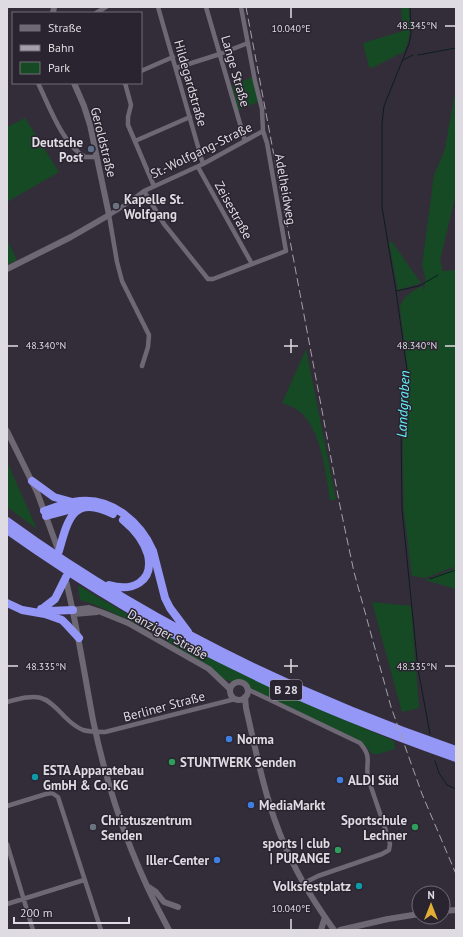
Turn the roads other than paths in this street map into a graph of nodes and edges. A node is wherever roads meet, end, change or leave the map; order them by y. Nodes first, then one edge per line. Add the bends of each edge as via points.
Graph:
1 (158, 7) edge
2 (206, 7) edge
3 (241, 7) edge
4 (248, 43) junction
5 (220, 54) junction
6 (172, 57) junction
7 (176, 68) junction
8 (142, 71) edge
9 (38, 84) edge
10 (74, 84) edge
11 (125, 84) edge
12 (190, 117) junction
13 (263, 131) junction
14 (135, 141) junction
15 (245, 142) junction
16 (97, 157) junction
17 (200, 166) junction
18 (154, 186) junction
19 (144, 191) junction
20 (109, 215) junction
21 (252, 264) junction
22 (7, 269) edge
23 (142, 366) dead end
24 (7, 431) edge
25 (32, 481) junction
26 (73, 502) junction
27 (85, 507) junction
28 (45, 514) junction
29 (7, 521) edge
30 (7, 530) edge
31 (7, 539) edge
32 (22, 541) junction
33 (58, 551) junction
34 (97, 581) junction
35 (65, 582) junction
36 (7, 597) edge
37 (7, 603) edge
38 (73, 608) junction
39 (43, 612) junction
40 (101, 612) junction
41 (191, 635) junction
42 (79, 638) junction
43 (239, 693) junction
44 (7, 702) edge
45 (456, 750) edge
46 (456, 758) edge
47 (7, 806) edge
48 (7, 844) edge
49 (84, 880) junction
50 (304, 883) junction
51 (146, 885) junction
52 (23, 899) junction
53 (7, 904) edge
54 (178, 907) dead end
55 (411, 916) edge
56 (325, 917) junction
57 (33, 930) edge
58 (101, 930) edge
59 (170, 930) edge
60 (321, 930) edge
61 (334, 930) edge
62 (340, 930) edge

1 - 6 street, Hildegardstraße
2 - 5 street, Lange Straße
3 - 4 street, Adelheidweg
4 - 5 street
4 - 13 street, Adelheidweg via 262,109
5 - 7 street
5 - 15 street, Lange Straße
6 - 7 street, Hildegardstraße
6 - 8 street
7 - 12 street, Hildegardstraße
9 - 16 street via 63,134 85,157
10 - 16 street, Geroldstraße via 84,106
11 - 14 street via 131,105 128,125
12 - 14 street
12 - 17 street, Hildegardstraße
13 - 15 street, St.-Wolfgang-Straße
13 - 21 street, Adelheidweg via 286,251
14 - 18 street
15 - 17 street, St.-Wolfgang-Straße
16 - 20 street, Geroldstraße
17 - 18 street, St.-Wolfgang-Straße
17 - 21 street, Zeisestraße
18 - 19 street, St.-Wolfgang-Straße
19 - 20 street, St.-Wolfgang-Straße
19 - 21 street via 164,224 207,279 212,280
20 - 22 street
20 - 23 street, Geroldstraße via 122,281 149,335
24 - 25 street
25 - 26 highway via 54,497
25 - 28 street
26 - 28 highway
26 - 41 highway via 101,503 118,510 136,524 153,551 167,603
27 - 28 highway
27 - 33 highway via 68,520
27 - 34 highway via 105,510 126,523 142,541 148,554 146,575 134,586 119,588
28 - 33 street
29 - 34 highway, B 28
30 - 32 highway, B 28
31 - 32 highway
32 - 46 highway, B 28 via 94,588 248,673 391,734
33 - 35 street
34 - 41 highway, B 28
35 - 38 street
35 - 39 highway
36 - 39 highway
37 - 39 highway via 22,610
38 - 39 highway via 64,615
38 - 40 street, Danziger Straße
38 - 40 street, Danziger Straße via 89,608
38 - 42 street
39 - 42 highway via 62,620
40 - 43 street, Danziger Straße via 128,623 196,661
41 - 45 highway, B 28 via 279,679 388,726
42 - 51 street via 93,720 108,782 126,837
43 - 44 street, Berliner Straße via 226,700 107,732 86,731 80,728 44,698 26,697
43 - 50 street via 246,708 275,818
43 - 50 street via 255,692 360,743 368,754 368,778 388,837 389,850
47 - 49 street via 46,794 55,795 60,803
48 - 52 street
49 - 52 street
49 - 58 street
50 - 56 street
51 - 54 street via 164,902
51 - 59 street
52 - 53 street
52 - 57 street
55 - 62 street
56 - 60 street
56 - 61 street

